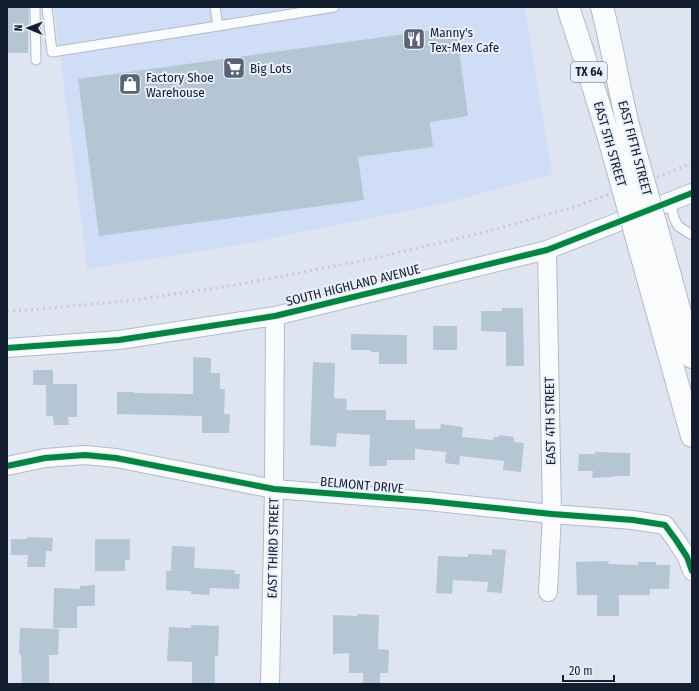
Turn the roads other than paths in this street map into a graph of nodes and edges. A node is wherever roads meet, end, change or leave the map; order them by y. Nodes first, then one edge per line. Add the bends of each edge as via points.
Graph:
1 (36, 7) edge
2 (47, 7) edge
3 (215, 7) edge
4 (334, 7) edge
5 (568, 7) edge
6 (602, 7) edge
7 (218, 26) junction
8 (36, 60) dead end
9 (692, 193) edge
10 (670, 201) junction
11 (692, 235) edge
12 (547, 250) junction
13 (275, 316) junction
14 (7, 348) edge
15 (692, 357) edge
16 (692, 436) edge
17 (7, 466) edge
18 (274, 489) junction
19 (552, 514) junction
20 (692, 571) edge
21 (548, 592) dead end
22 (270, 684) edge

1 - 8 lane
2 - 7 lane via 52,52
3 - 7 lane
4 - 7 lane
5 - 16 main road, EAST 5TH STREET / TX 64, bridge via 609,138
6 - 15 main road, EAST FIFTH STREET / TX 64, bridge via 623,107
9 - 10 street, SOUTH HIGHLAND AVENUE
10 - 11 lane via 678,226
10 - 12 street, SOUTH HIGHLAND AVENUE
12 - 13 street, SOUTH HIGHLAND AVENUE
12 - 19 street, EAST 4TH STREET
13 - 14 street, SOUTH HIGHLAND AVENUE via 119,340
13 - 18 street, EAST THIRD STREET
17 - 18 street, BELMONT DRIVE via 45,458 85,455 116,458
18 - 19 street, BELMONT DRIVE
18 - 22 street, EAST THIRD STREET
19 - 20 street, BELMONT DRIVE via 665,525 687,557
19 - 21 street, EAST 4TH STREET

